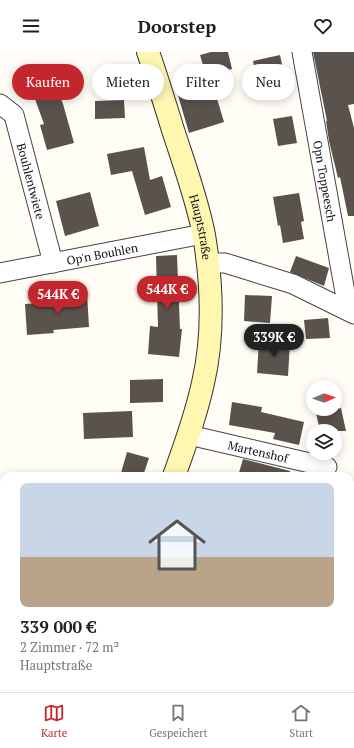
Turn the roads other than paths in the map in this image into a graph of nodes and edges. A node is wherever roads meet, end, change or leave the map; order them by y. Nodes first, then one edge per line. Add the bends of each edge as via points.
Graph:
1 (148, 52) edge
2 (302, 52) edge
3 (0, 104) edge
4 (203, 234) junction
5 (53, 263) junction
6 (208, 263) junction
7 (0, 273) edge
8 (350, 312) edge
9 (189, 435) junction
10 (327, 467) dead end
11 (175, 472) edge

1 - 4 main road, Hauptstraße via 189,179
2 - 8 street, Opn Toppeesch
3 - 5 street, Bouhlentwiete via 14,115
4 - 5 street, Op'n Bouhlen
4 - 6 main road, Hauptstraße
5 - 7 street, Op'n Bouhlen
6 - 8 street, Opn Toppeesch via 225,263 293,284
6 - 9 main road, Hauptstraße via 208,355
9 - 10 street, Martenshof
9 - 11 main road, Hauptstraße

